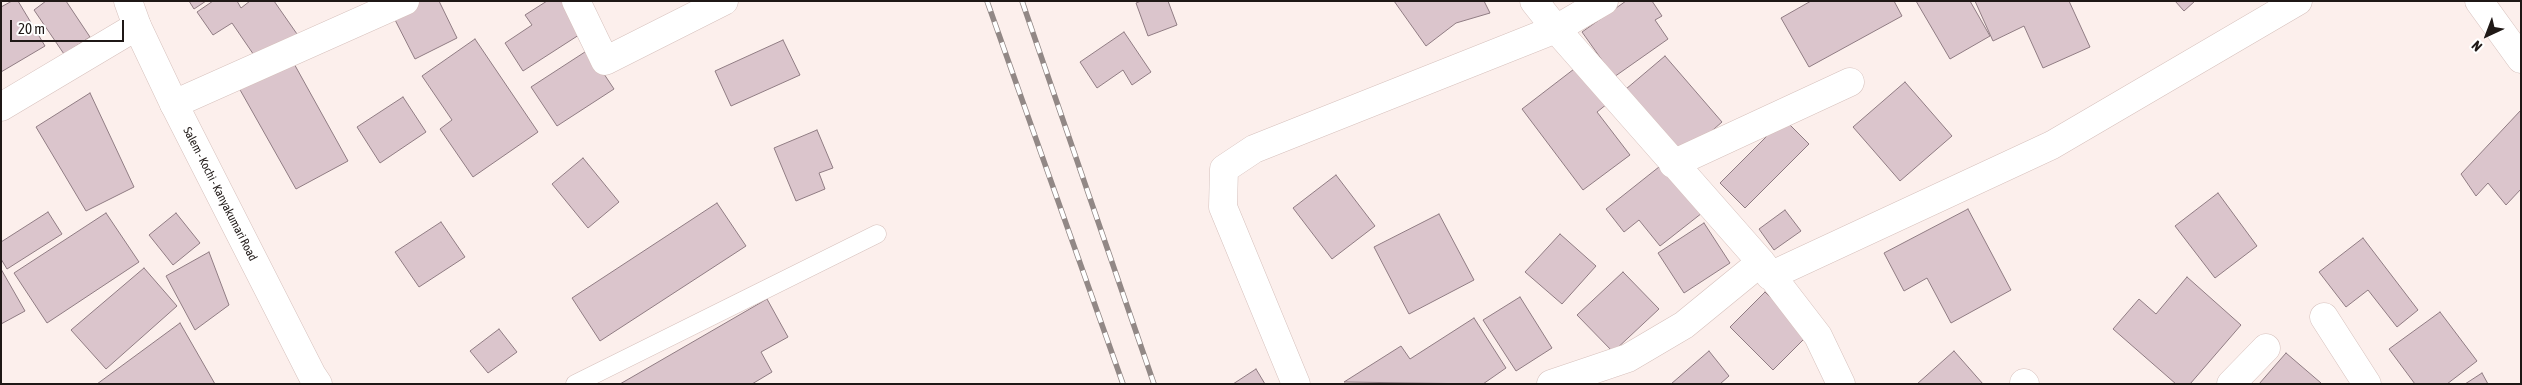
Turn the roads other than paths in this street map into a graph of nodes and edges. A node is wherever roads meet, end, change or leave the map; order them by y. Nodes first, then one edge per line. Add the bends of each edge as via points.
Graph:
1 (405, 1) edge
2 (576, 1) edge
3 (724, 1) edge
4 (1534, 1) edge
5 (1604, 1) edge
6 (2298, 1) edge
7 (2480, 1) edge
8 (132, 14) edge
9 (1556, 29) junction
10 (2521, 59) edge
11 (1850, 82) dead end
12 (174, 104) junction
13 (1, 107) edge
14 (1673, 164) junction
15 (877, 234) dead end
16 (1765, 269) junction
17 (2324, 317) dead end
18 (2266, 348) dead end
19 (309, 381) edge
20 (576, 384) edge
21 (1296, 384) edge
22 (1551, 384) edge
23 (1841, 384) edge
24 (2231, 384) edge
25 (2367, 384) edge

1 - 12 street
2 - 3 street via 605,61
4 - 9 street
5 - 9 street
6 - 16 street via 2052,145
7 - 10 street
8 - 12 street, Salem - Kochi - Kanyakumari Road
8 - 13 street
9 - 14 street
9 - 21 street via 1254,149 1224,170 1223,207
11 - 14 street
12 - 19 street, Salem - Kochi - Kanyakumari Road
14 - 16 street
15 - 20 lane
16 - 22 street via 1684,325 1628,358
16 - 23 street via 1818,336
17 - 25 street
18 - 24 street

